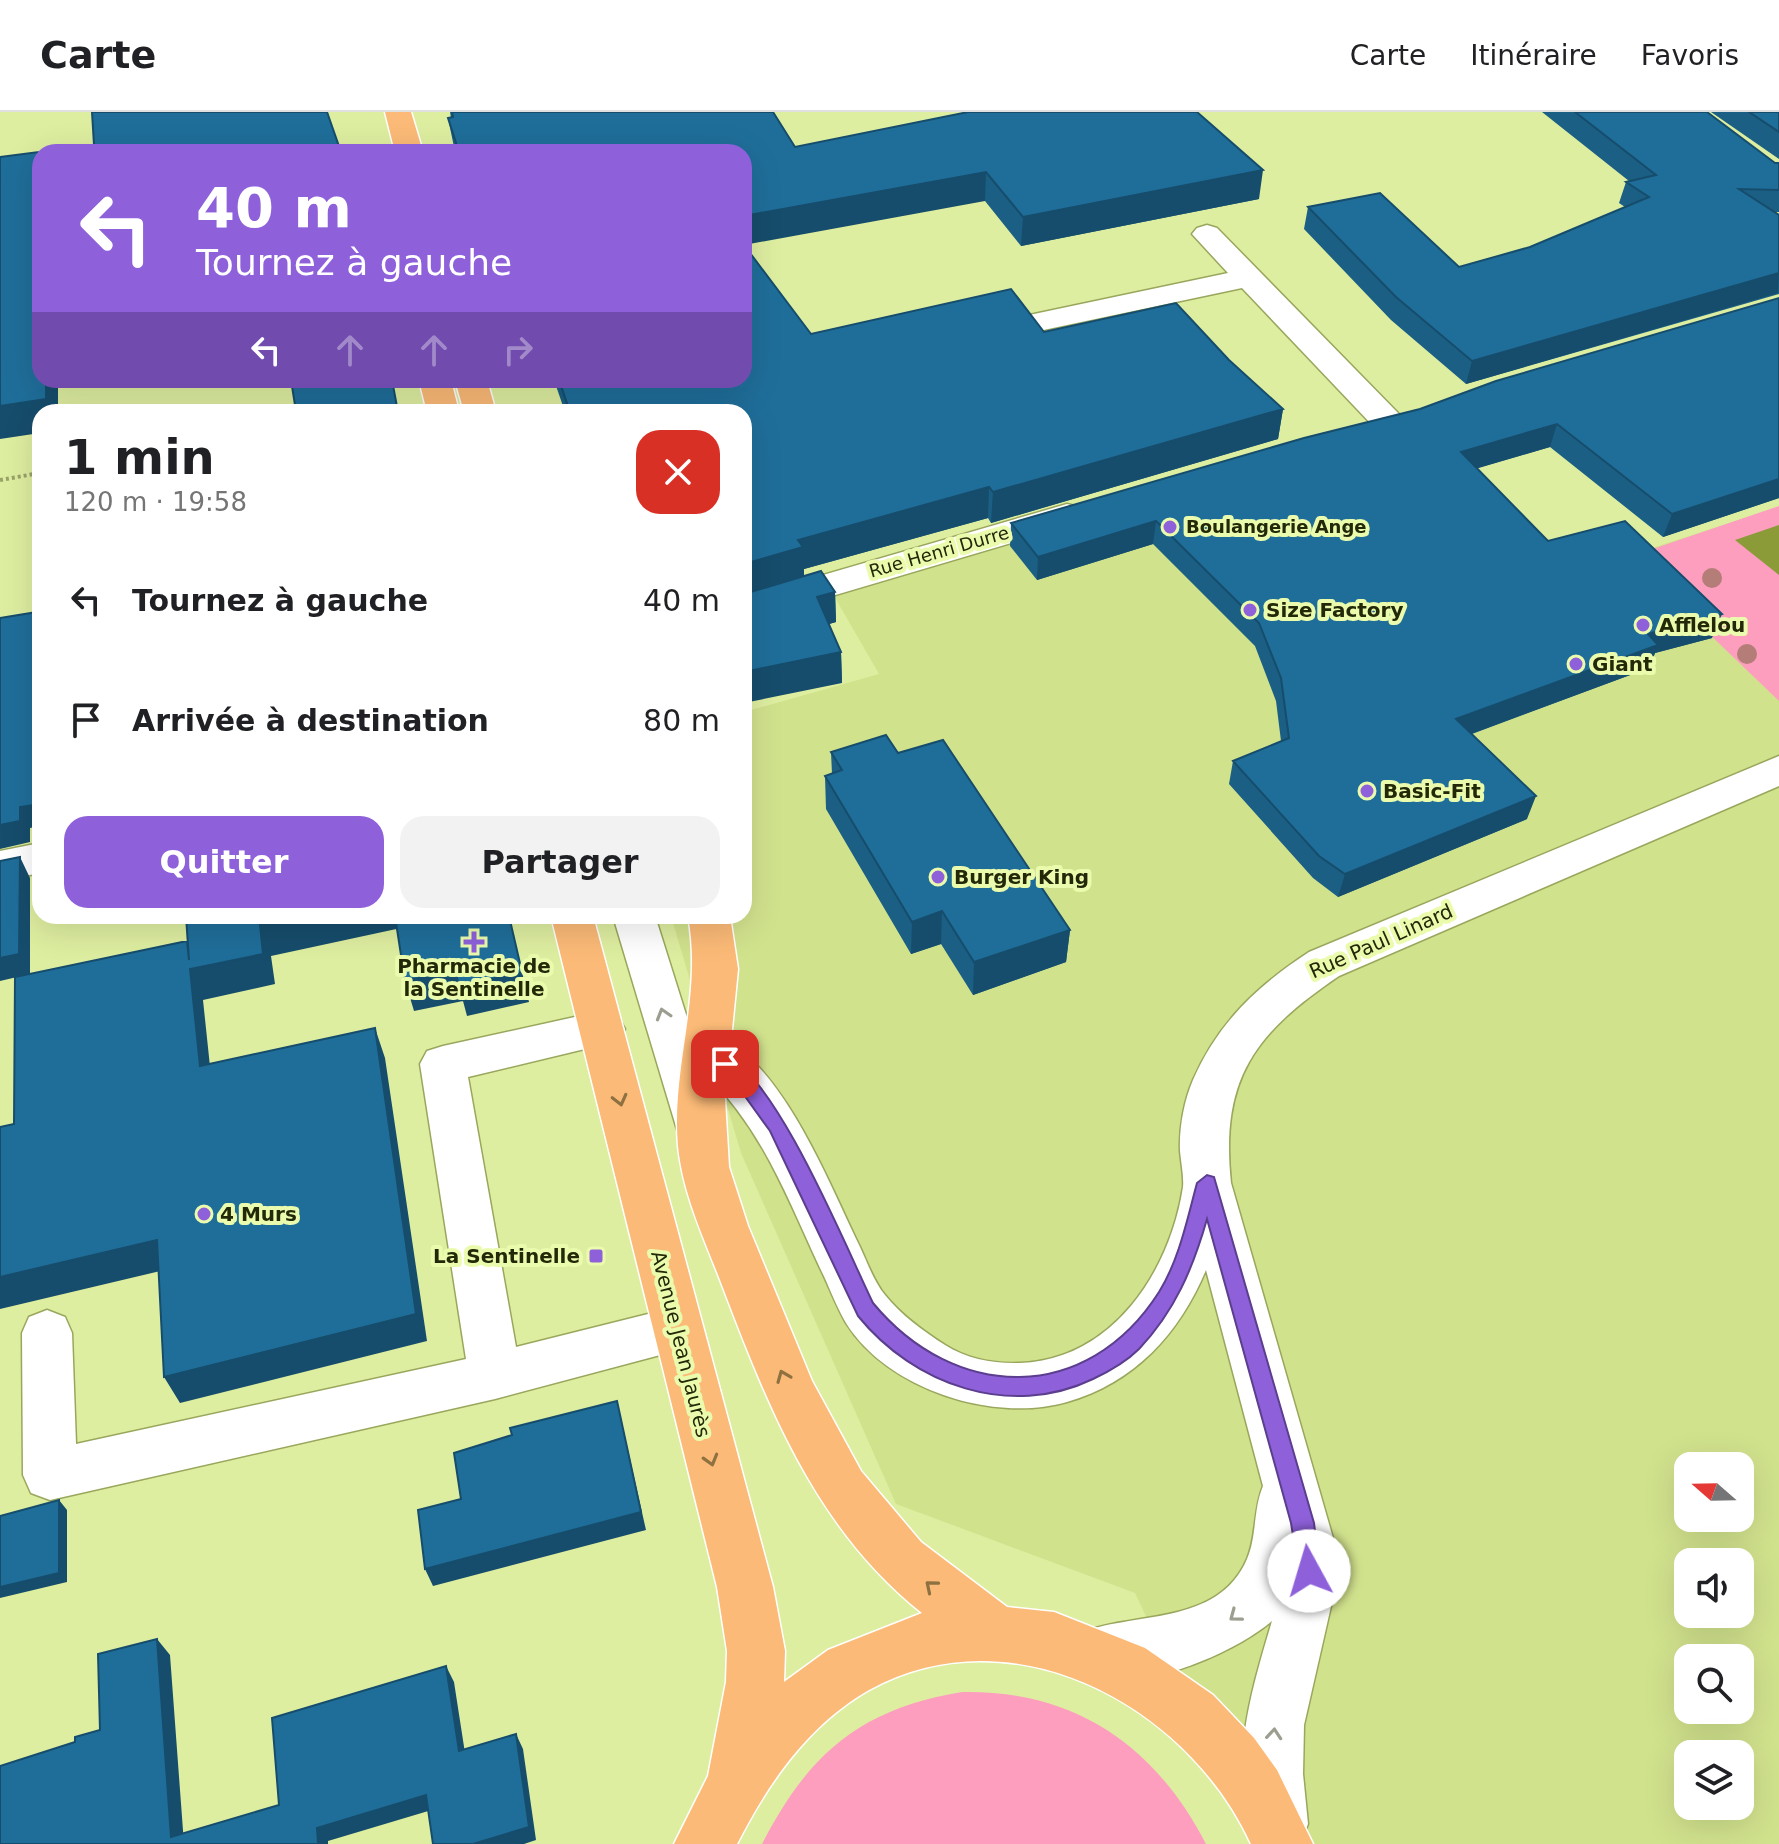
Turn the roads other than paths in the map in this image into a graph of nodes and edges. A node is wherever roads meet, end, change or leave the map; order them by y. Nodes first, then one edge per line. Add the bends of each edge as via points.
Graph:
1 (398, 112) edge
2 (407, 144) edge
3 (1207, 234) dead end
4 (1249, 278) junction
5 (1034, 323) edge
6 (1387, 421) edge
7 (1100, 505) edge
8 (752, 608) edge
9 (1779, 770) edge
10 (32, 860) edge
11 (0, 866) edge
12 (574, 924) edge
13 (636, 924) edge
14 (710, 924) edge
15 (602, 1029) junction
16 (711, 1051) junction
17 (702, 1143) junction
18 (1207, 1183) junction
19 (676, 1330) junction
20 (47, 1333) dead end
21 (495, 1376) junction
22 (1284, 1470) junction
23 (994, 1632) junction
24 (1097, 1654) junction
25 (737, 1775) junction
26 (1282, 1841) edge
27 (705, 1844) edge

1 - 2 main road
3 - 4 street
4 - 5 street
4 - 6 street
7 - 8 street, Rue Henri Durre
9 - 18 street, Rue Paul Linard via 1363,947 1296,981 1254,1016 1224,1059 1205,1131
10 - 11 street
12 - 15 main road, Avenue Jean Jaurès
17 -> 13 street
14 - 16 main road via 718,967
15 -> 19 main road, Avenue Jean Jaurès
15 - 21 street via 443,1064
16 - 17 main road
16 - 18 street via 751,1089 777,1127 865,1309 917,1359 965,1380 1013,1389 1065,1382 1109,1361 1131,1343 1166,1299 1184,1263
23 -> 17 main road via 890,1549 825,1461 795,1406 717,1210
18 - 22 street, Rue Paul Linard
19 - 21 street
19 -> 25 main road, Avenue Jean Jaurès via 753,1628 755,1682
20 - 21 street via 50,1475
22 -> 24 street, Rue Paul Linard via 1277,1561 1245,1609 1191,1638
26 -> 22 street, Rue Paul Linard via 1272,1778 1275,1719 1305,1613 1309,1571 1302,1523
23 - 24 main road via 1046,1639
23 - 25 main road via 927,1638 865,1660 807,1696 758,1745
24 - 26 main road via 1153,1683 1203,1726 1246,1777
25 - 27 main road

